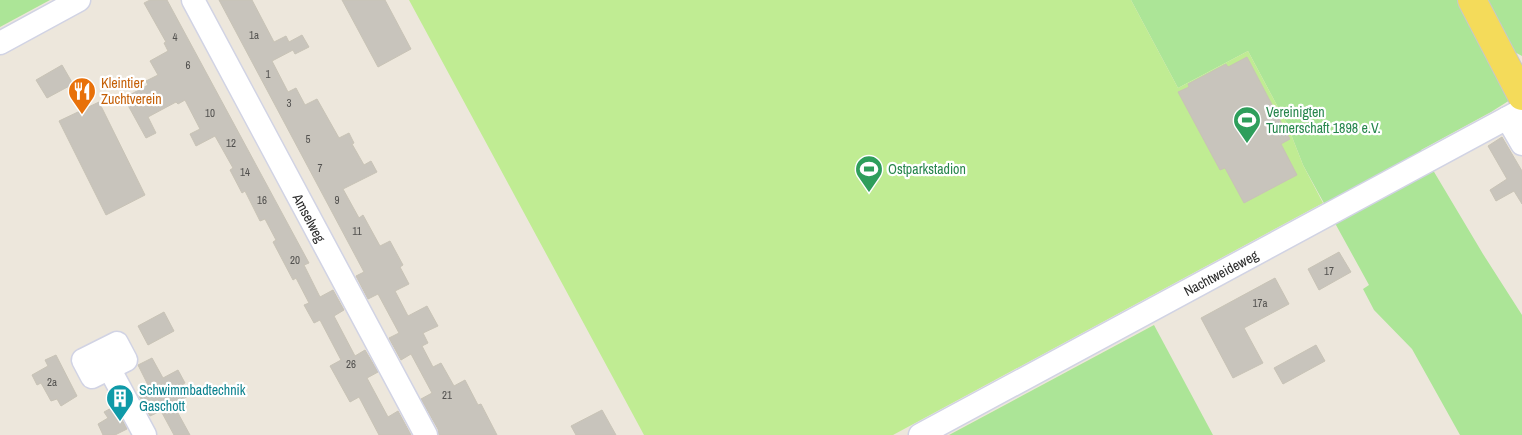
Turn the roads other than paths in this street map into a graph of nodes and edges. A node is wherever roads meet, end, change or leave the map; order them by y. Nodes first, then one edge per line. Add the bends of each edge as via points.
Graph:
1 (79, 0) edge
2 (193, 0) edge
3 (1472, 0) edge
4 (0, 43) edge
5 (1522, 96) edge
6 (1515, 114) edge
7 (1522, 144) edge
8 (109, 368) dead end
9 (145, 435) edge
10 (426, 435) edge
11 (920, 435) edge

1 - 4 street
2 - 10 street, Amselweg
3 - 5 main road
6 - 7 street
6 - 11 street, Nachtweideweg
8 - 9 street

